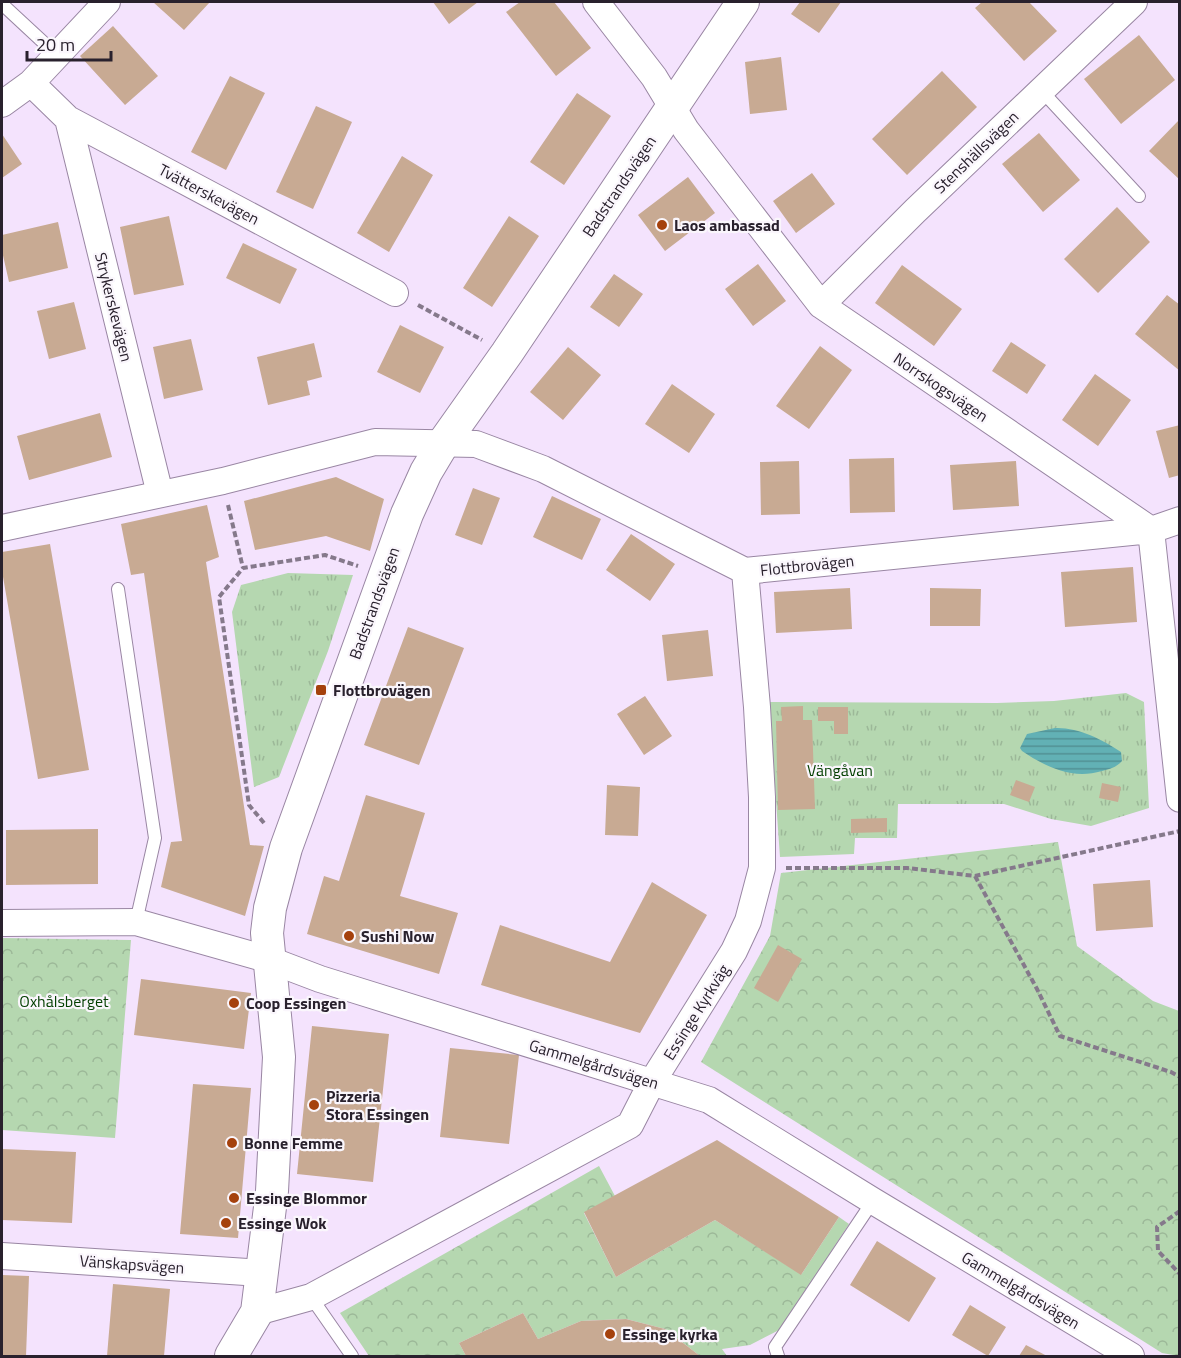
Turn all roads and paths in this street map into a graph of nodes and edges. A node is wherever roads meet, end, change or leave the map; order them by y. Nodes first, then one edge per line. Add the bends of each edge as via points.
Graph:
1 (107, 2) edge
2 (596, 2) edge
3 (743, 2) edge
4 (1134, 2) edge
5 (2, 4) edge
6 (57, 56) junction
7 (31, 83) junction
8 (1041, 90) junction
9 (2, 104) edge
10 (672, 107) junction
11 (68, 119) junction
12 (1139, 196) dead end
13 (395, 293) joint
14 (820, 306) junction
15 (480, 338) dead end
16 (444, 442) junction
17 (223, 481) junction
18 (160, 494) junction
19 (1179, 520) edge
20 (2, 528) edge
21 (1151, 530) junction
22 (243, 568) junction
23 (745, 571) junction
24 (384, 574) junction
25 (118, 589) dead end
26 (1179, 799) edge
27 (1179, 831) edge
28 (286, 848) junction
29 (762, 868) junction
30 (975, 876) junction
31 (136, 922) junction
32 (2, 923) edge
33 (270, 960) junction
34 (1179, 1077) edge
35 (652, 1082) junction
36 (873, 1201) junction
37 (1179, 1211) edge
38 (2, 1256) edge
39 (262, 1273) junction
40 (1179, 1274) edge
41 (311, 1297) junction
42 (257, 1312) junction
43 (777, 1352) edge
44 (231, 1356) edge
45 (352, 1356) edge
46 (1131, 1356) edge

1 - 6 street
2 - 10 street, Norrskogsvägen via 654,77
3 - 10 street, Badstrandsvägen
4 - 8 street, Stenshällsvägen
5 - 6 lane
6 - 7 street
7 - 9 street
7 - 11 street, Tvätterskevägen
8 - 12 lane
8 - 14 street, Stenshällsvägen
10 - 14 street, Norrskogsvägen
10 - 16 street, Badstrandsvägen
11 - 13 street, Tvätterskevägen
11 - 18 street, Strykerskevägen
13 - 15 path
14 - 21 street, Norrskogsvägen
16 - 17 street, Flottbrovägen via 375,442
16 - 23 street, Flottbrovägen via 476,444 543,469
16 - 24 street, Badstrandsvägen via 426,472
17 - 18 street, Flottbrovägen
17 - 22 path
18 - 20 street, Flottbrovägen
19 - 21 street, Flottbrovägen
21 - 23 street, Flottbrovägen
21 - 26 street
22 - 24 path via 325,555
22 - 28 path via 219,597 249,805
23 - 29 street, Essinge Kyrkväg via 757,707
24 - 28 street, Badstrandsvägen
25 - 31 lane via 155,838
27 - 30 path
28 - 33 street, Badstrandsvägen via 270,908
29 - 30 path via 907,868
29 - 35 street, Essinge Kyrkväg via 748,921 734,951
30 - 34 path via 1060,1036
31 - 32 street, Gammelgårdsvägen
31 - 33 street, Gammelgårdsvägen
33 - 35 street, Gammelgårdsvägen
33 - 39 street, Badstrandsvägen via 279,1057 272,1191
35 - 36 street, Gammelgårdsvägen via 709,1100
35 - 41 street, Essinge Kyrkväg via 630,1125
36 - 43 lane
36 - 46 street, Gammelgårdsvägen
37 - 40 path via 1157,1227 1158,1251
38 - 39 street, Vänskapsvägen
39 - 42 street, Badstrandsvägen
41 - 42 street, Essinge Kyrkväg
41 - 45 lane
42 - 44 street, Badstrandsvägen

